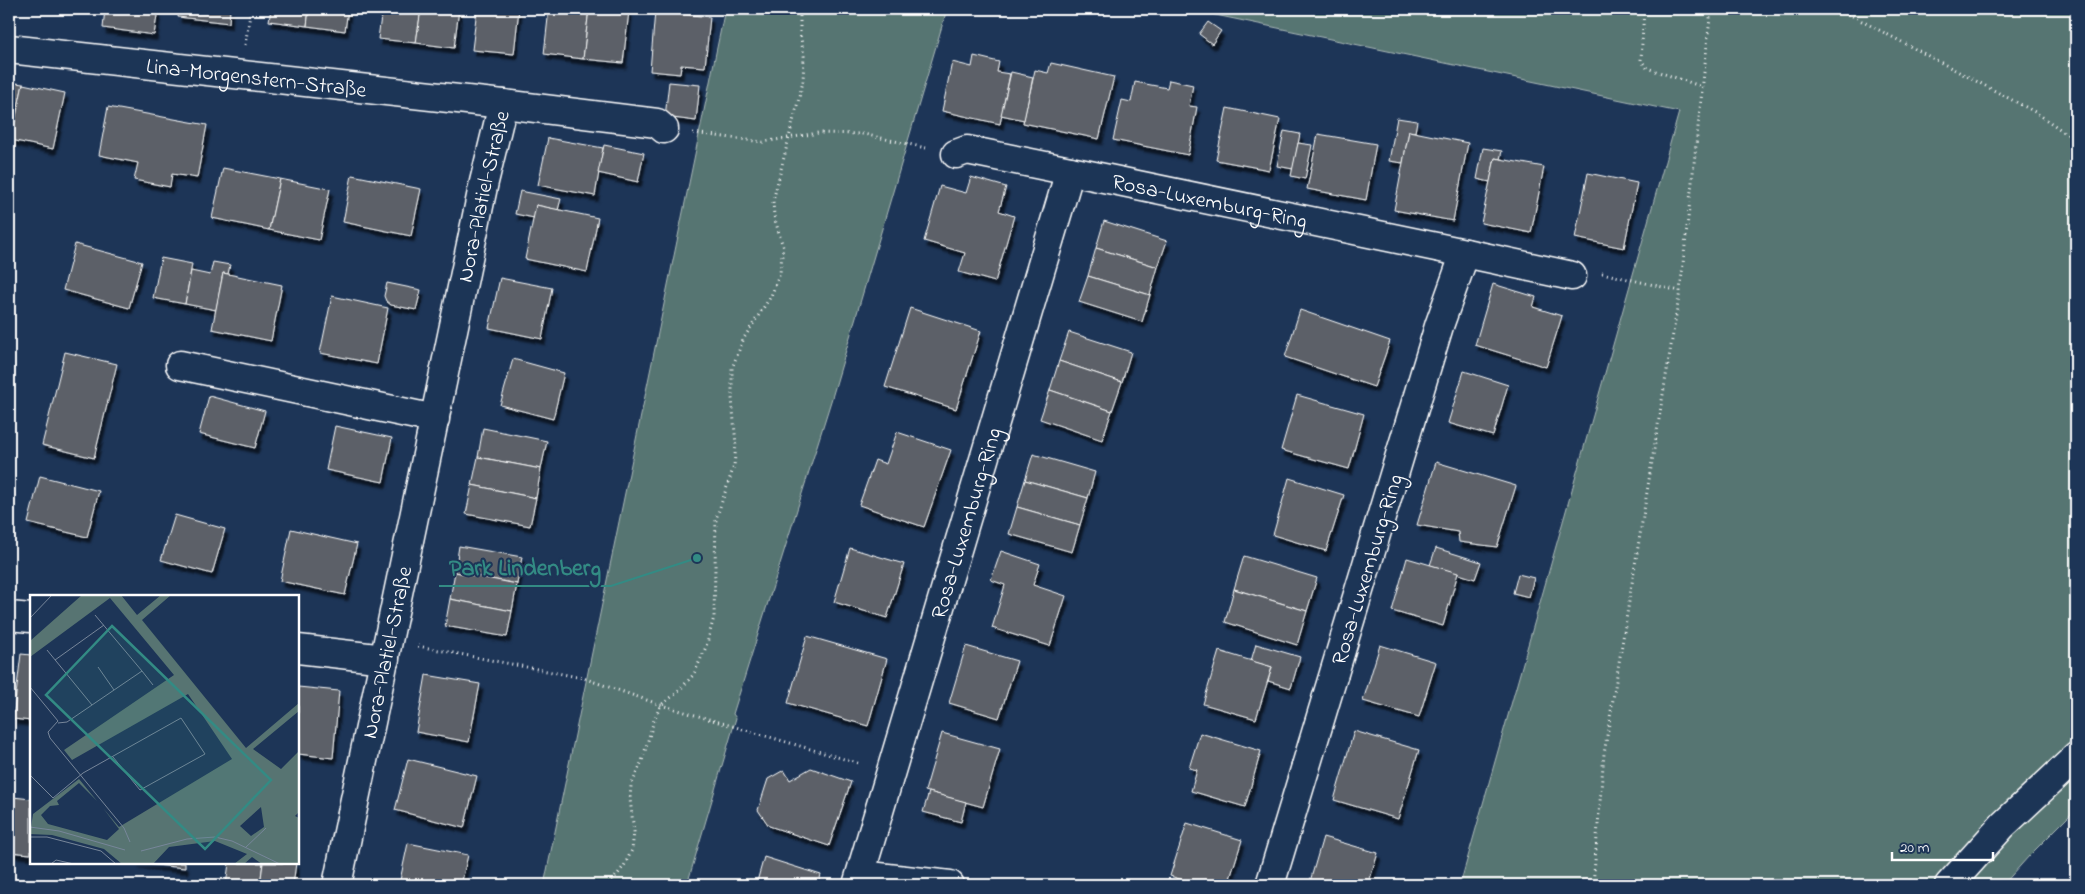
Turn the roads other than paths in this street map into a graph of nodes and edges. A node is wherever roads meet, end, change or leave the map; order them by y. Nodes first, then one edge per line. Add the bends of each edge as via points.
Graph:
1 (9, 49) edge
2 (503, 104) junction
3 (664, 129) road end
4 (956, 154) road end
5 (1070, 171) junction
6 (1465, 253) junction
7 (1572, 276) road end
8 (180, 365) dead end
9 (434, 419) junction
10 (9, 616) edge
11 (30, 618) edge
12 (299, 649) edge
13 (386, 649) junction
14 (2076, 757) edge
15 (859, 880) edge
16 (337, 885) edge
17 (950, 885) edge
18 (1270, 885) edge
19 (1949, 885) edge

1 - 2 street, Lina-Morgenstern-Straße
2 - 3 street, Nora-Platiel-Straße via 657,123
2 - 9 street, Nora-Platiel-Straße
4 - 5 street, Rosa-Luxemburg-Ring via 967,150
5 - 6 street, Rosa-Luxemburg-Ring
5 - 15 street, Rosa-Luxemburg-Ring
6 - 7 street, Rosa-Luxemburg-Ring
6 - 18 street, Rosa-Luxemburg-Ring via 1439,326
8 - 9 street
9 - 13 street, Nora-Platiel-Straße
10 - 11 street
12 - 13 street
13 - 16 street, Nora-Platiel-Straße
14 - 19 street via 2003,825
15 - 17 street, Rosa-Luxemburg-Ring

